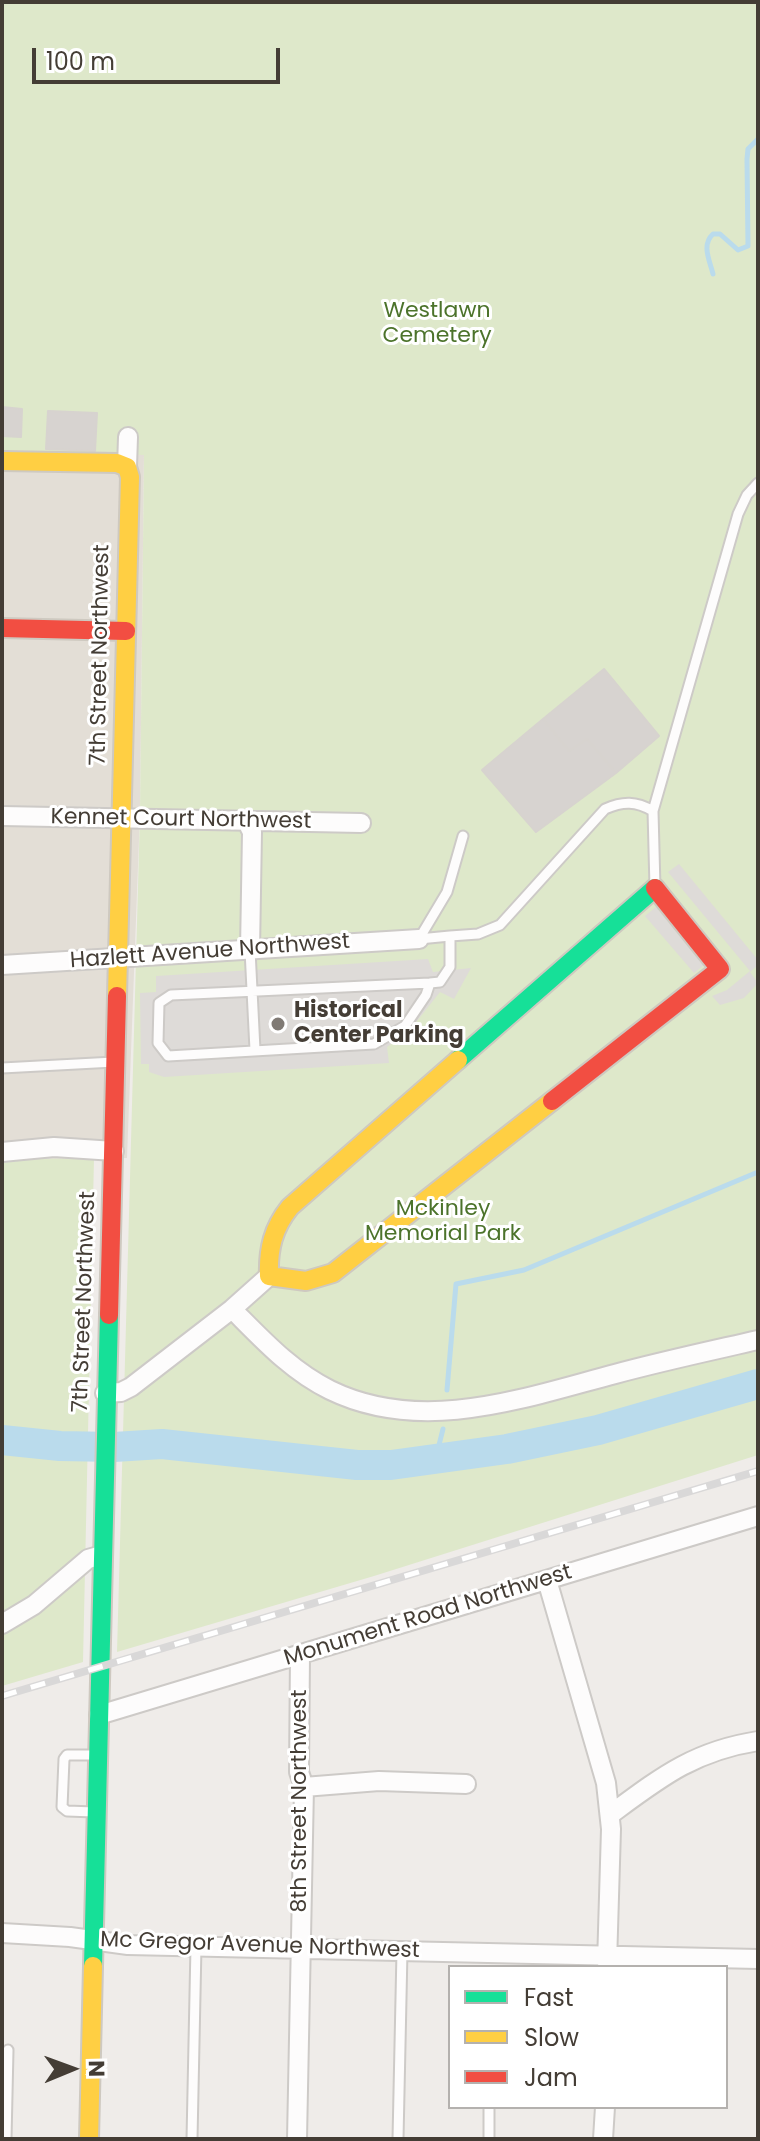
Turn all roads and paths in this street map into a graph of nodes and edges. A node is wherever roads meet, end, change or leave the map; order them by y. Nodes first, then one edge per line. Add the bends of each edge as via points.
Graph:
1 (128, 437) dead end
2 (2, 461) edge
3 (127, 467) junction
4 (758, 483) edge
5 (2, 628) edge
6 (126, 631) junction
7 (653, 811) junction
8 (2, 816) edge
9 (121, 819) junction
10 (246, 820) junction
11 (361, 823) dead end
12 (463, 836) dead end
13 (655, 888) junction
14 (450, 936) junction
15 (419, 939) junction
16 (250, 950) junction
17 (119, 958) junction
18 (2, 965) edge
19 (430, 983) junction
20 (252, 992) junction
21 (255, 1050) junction
22 (116, 1061) junction
23 (2, 1068) edge
24 (114, 1151) junction
25 (2, 1152) edge
26 (269, 1276) junction
27 (232, 1309) junction
28 (758, 1340) edge
29 (105, 1400) junction
30 (758, 1516) edge
31 (102, 1555) junction
32 (547, 1580) junction
33 (2, 1624) edge
34 (300, 1655) junction
35 (99, 1715) junction
36 (758, 1741) edge
37 (98, 1755) junction
38 (466, 1784) dead end
39 (304, 1787) junction
40 (96, 1812) junction
41 (611, 1814) junction
42 (2, 1933) edge
43 (93, 1941) junction
44 (196, 1946) junction
45 (301, 1949) junction
46 (402, 1951) junction
47 (758, 1959) edge
48 (493, 1960) edge
49 (607, 1961) edge
50 (8, 2050) dead end
51 (489, 2109) edge
52 (605, 2109) edge
53 (6, 2139) edge
54 (89, 2139) edge
55 (192, 2139) edge
56 (297, 2139) edge
57 (398, 2139) edge
58 (489, 2139) edge
59 (603, 2139) edge

1 - 3 street
2 - 3 street
3 - 6 street, 7th Street Northwest
4 - 7 lane via 738,514
5 - 6 street
6 - 9 street, 7th Street Northwest
7 - 13 lane
7 - 14 lane via 631,802 605,809 500,925 478,934
8 - 9 street, Kennet Court Northwest
9 - 10 street, Kennet Court Northwest
9 - 17 street, 7th Street Northwest
10 - 11 street, Kennet Court Northwest
10 - 16 street via 252,832
12 - 15 lane via 447,892
13 - 26 street via 290,1207 271,1239
13 - 26 street via 720,969 333,1273 306,1281
14 - 15 lane
14 - 19 lane via 450,967 440,982
15 - 16 street, Hazlett Avenue Northwest
16 - 17 street, Hazlett Avenue Northwest
16 - 20 lane
17 - 18 street, Hazlett Avenue Northwest
17 - 22 street, 7th Street Northwest
19 - 20 lane
19 - 21 lane via 405,1026 374,1044
20 - 21 lane
20 - 21 lane via 171,995 159,1003 158,1043 168,1056
22 - 23 lane
22 - 24 street, 7th Street Northwest
24 - 25 street via 54,1147
24 - 29 street, 7th Street Northwest
26 - 27 street
27 - 28 street via 269,1347 314,1381 350,1398 411,1411 510,1401
27 - 29 street via 131,1387
29 - 31 street, 7th Street Northwest
30 - 32 street, Monument Road Northwest
31 - 33 street via 88,1559 34,1605
31 - 35 street, 7th Street Northwest
32 - 34 street, Monument Road Northwest
32 - 41 street via 601,1757
34 - 35 street, Monument Road Northwest
34 - 39 street, 8th Street Northwest via 299,1772
35 - 37 street, 7th Street Northwest
36 - 41 street via 687,1762
37 - 40 street, 7th Street Northwest
37 - 40 lane via 67,1755 63,1775 62,1807
38 - 39 street via 379,1781
39 - 45 street, 8th Street Northwest
40 - 43 street, 7th Street Northwest
41 - 49 street
42 - 43 street, Mc Gregor Avenue Northwest
43 - 44 street, Mc Gregor Avenue Northwest
43 - 54 street, 7th Street Northwest
44 - 45 street, Mc Gregor Avenue Northwest
44 - 55 lane
45 - 46 street, Mc Gregor Avenue Northwest
45 - 56 street, 8th Street Northwest
46 - 48 street, Mc Gregor Avenue Northwest
46 - 57 lane
47 - 49 street, Mc Gregor Avenue Northwest
48 - 49 street, Mc Gregor Avenue Northwest
50 - 53 lane
51 - 58 lane
52 - 59 street

